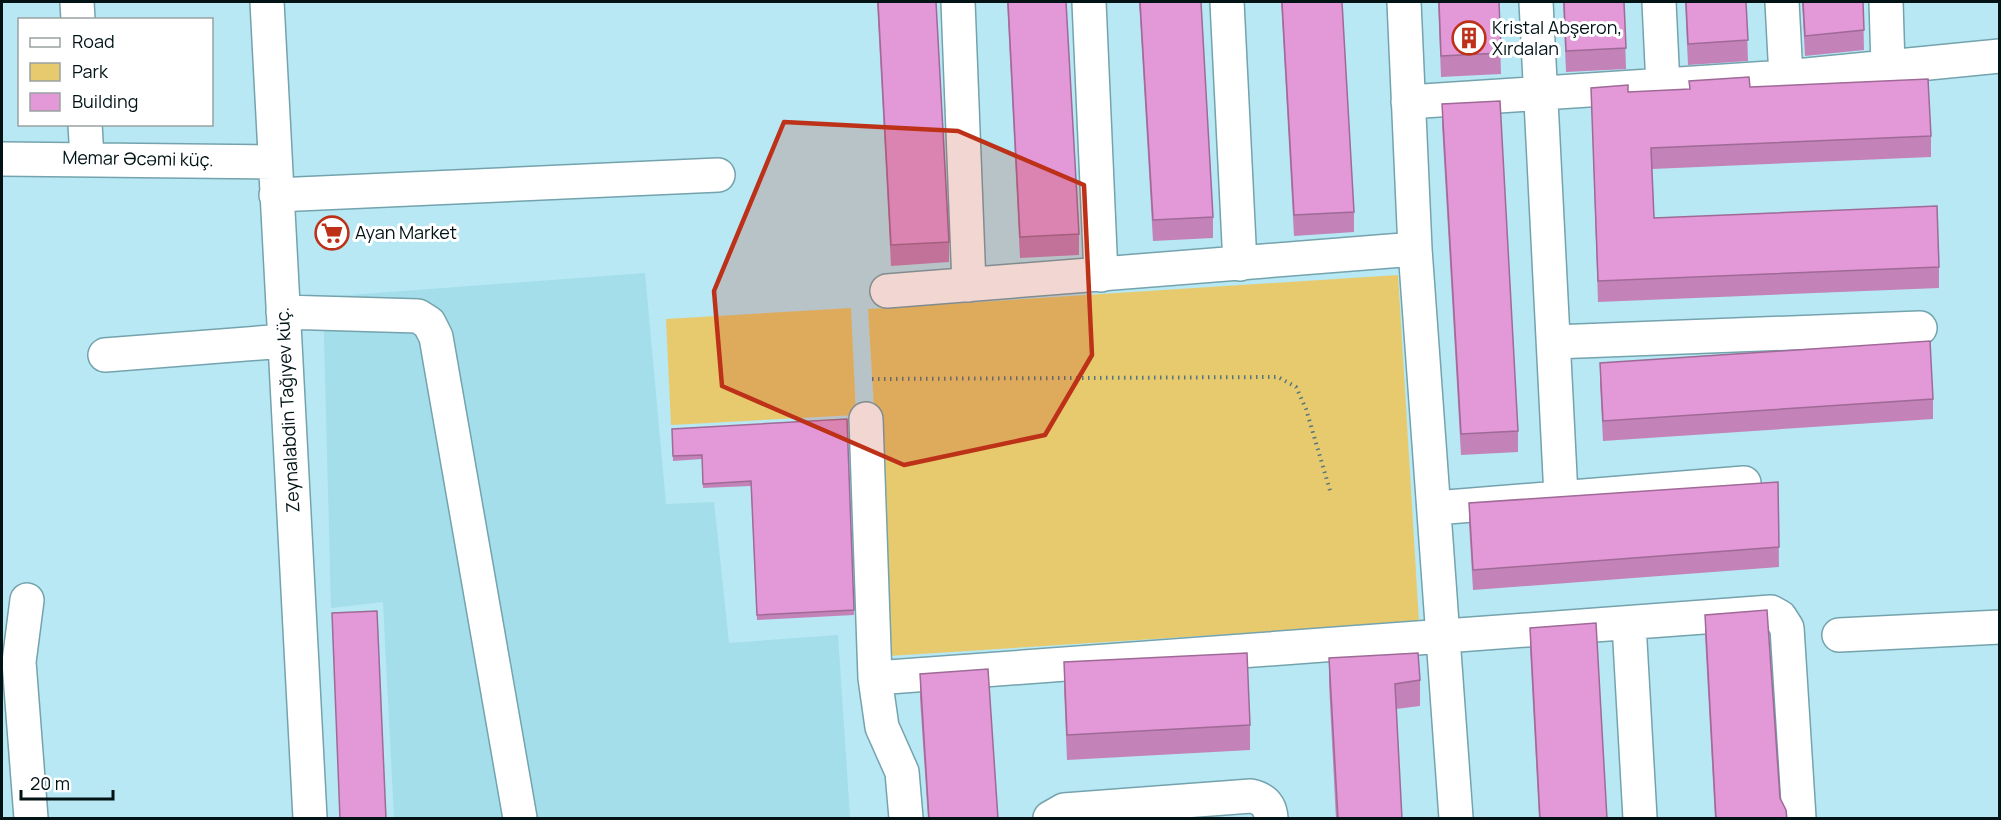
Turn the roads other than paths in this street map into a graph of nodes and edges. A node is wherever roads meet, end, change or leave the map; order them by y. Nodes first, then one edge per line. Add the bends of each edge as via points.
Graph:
1 (77, 2) edge
2 (267, 2) edge
3 (958, 2) edge
4 (1089, 2) edge
5 (1227, 2) edge
6 (1404, 2) edge
7 (1536, 2) edge
8 (1659, 2) edge
9 (1782, 2) edge
10 (1886, 2) edge
11 (78, 18) edge
12 (2000, 56) edge
13 (1888, 66) junction
14 (1786, 77) junction
15 (1663, 86) junction
16 (1541, 94) junction
17 (1408, 102) junction
18 (84, 126) edge
19 (87, 158) junction
20 (2, 159) edge
21 (274, 162) junction
22 (718, 175) dead end
23 (276, 195) junction
24 (1415, 249) junction
25 (1240, 264) junction
26 (1101, 275) junction
27 (969, 285) junction
28 (887, 291) dead end
29 (284, 326) junction
30 (1920, 328) dead end
31 (1554, 342) junction
32 (105, 356) dead end
33 (866, 419) dead end
34 (1744, 483) edge
35 (1561, 496) junction
36 (1435, 508) junction
37 (27, 600) dead end
38 (1629, 624) junction
39 (2000, 627) edge
40 (1839, 635) dead end
41 (1444, 636) junction
42 (10, 662) edge
43 (875, 678) junction
44 (31, 819) edge
45 (310, 819) edge
46 (520, 819) edge
47 (906, 819) edge
48 (1050, 819) edge
49 (1271, 819) edge
50 (1456, 819) edge
51 (1640, 819) edge
52 (1799, 819) edge

1 - 11 street
2 - 21 street, Zeynalabdin Tağıyev küç.
3 - 27 street
4 - 26 street
5 - 25 street
6 - 17 street
7 - 16 street
8 - 15 street
9 - 14 street
10 - 13 street
12 - 13 street
13 - 14 street
14 - 15 street
15 - 16 street
16 - 17 street
16 - 31 street
17 - 24 street
18 - 19 street
19 - 20 street, Memar Əcəmi küç.
19 - 21 street, Memar Əcəmi küç.
21 - 23 street, Zeynalabdin Tağıyev küç.
22 - 23 street
23 - 29 street, Zeynalabdin Tağıyev küç.
24 - 25 street
24 - 36 street
25 - 26 street
26 - 27 street
27 - 28 street
29 - 32 street
29 - 45 street, Zeynalabdin Tağıyev küç.
29 - 46 street via 418,316 429,323 436,337
30 - 31 street
31 - 35 street
33 - 43 street
34 - 35 street
35 - 36 street
36 - 41 street
37 - 42 street
38 - 41 street
38 - 51 street
38 - 52 street via 1771,612 1780,617 1787,628
39 - 40 street
41 - 43 street
41 - 50 street
42 - 44 street
43 - 47 street via 882,727 902,772
48 - 49 street via 1064,810 1251,796 1261,798 1270,808

